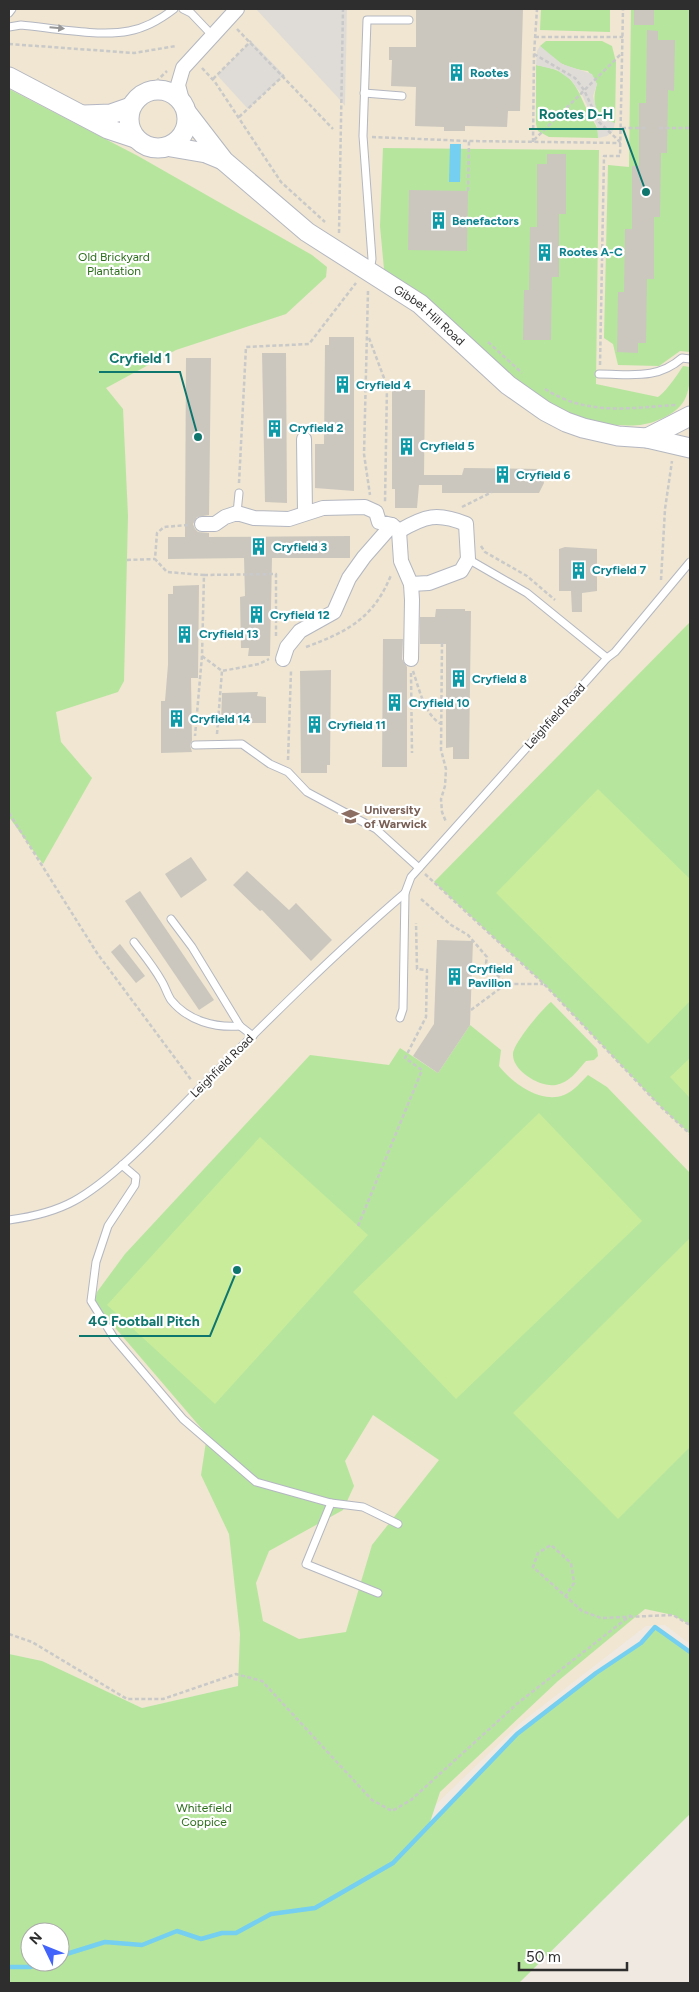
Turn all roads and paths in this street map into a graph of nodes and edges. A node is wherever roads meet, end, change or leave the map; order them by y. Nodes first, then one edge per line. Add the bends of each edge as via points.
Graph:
1 (12, 9) edge
2 (174, 9) edge
3 (184, 9) edge
4 (343, 9) edge
5 (537, 9) edge
6 (623, 9) edge
7 (9, 13) edge
8 (232, 14) edge
9 (409, 20) dead end
10 (9, 27) edge
11 (211, 34) junction
12 (535, 36) junction
13 (623, 37) junction
14 (251, 41) junction
15 (9, 44) edge
16 (176, 46) dead end
17 (623, 53) junction
18 (534, 54) junction
19 (202, 68) dead end
20 (284, 75) junction
21 (9, 77) edge
22 (212, 79) junction
23 (584, 90) junction
24 (364, 93) junction
25 (402, 96) dead end
26 (131, 107) junction
27 (185, 109) junction
28 (80, 115) junction
29 (239, 117) junction
30 (621, 128) junction
31 (648, 128) dead end
32 (659, 128) dead end
33 (690, 128) edge
34 (333, 129) dead end
35 (363, 136) junction
36 (135, 138) junction
37 (469, 141) junction
38 (533, 142) junction
39 (621, 143) junction
40 (171, 147) junction
41 (224, 161) junction
42 (468, 191) dead end
43 (339, 236) junction
44 (344, 239) dead end
45 (363, 277) junction
46 (369, 292) dead end
47 (369, 338) junction
48 (486, 340) dead end
49 (690, 359) edge
50 (523, 374) dead end
51 (599, 374) joint
52 (540, 386) dead end
53 (690, 416) edge
54 (671, 426) junction
55 (647, 438) junction
56 (304, 439) dead end
57 (681, 444) edge
58 (690, 448) edge
59 (239, 492) joint
60 (492, 492) dead end
61 (384, 502) junction
62 (456, 510) dead end
63 (305, 512) junction
64 (237, 513) junction
65 (202, 524) joint
66 (395, 528) junction
67 (468, 558) junction
68 (155, 559) junction
69 (127, 560) dead end
70 (690, 562) edge
71 (393, 569) dead end
72 (204, 574) junction
73 (411, 584) junction
74 (662, 597) junction
75 (276, 638) dead end
76 (442, 643) dead end
77 (300, 649) dead end
78 (202, 656) junction
79 (411, 658) dead end
80 (607, 658) junction
81 (287, 661) junction
82 (222, 671) junction
83 (425, 703) junction
84 (441, 703) junction
85 (441, 724) junction
86 (216, 744) junction
87 (194, 745) joint
88 (412, 753) dead end
89 (288, 772) junction
90 (9, 812) edge
91 (450, 833) junction
92 (419, 868) junction
93 (426, 875) dead end
94 (405, 893) junction
95 (421, 899) dead end
96 (171, 919) dead end
97 (416, 919) dead end
98 (134, 942) dead end
99 (506, 984) junction
100 (544, 984) junction
101 (471, 1010) dead end
102 (400, 1018) dead end
103 (240, 1026) junction
104 (253, 1036) junction
105 (188, 1084) dead end
106 (690, 1134) edge
107 (122, 1164) junction
108 (9, 1220) edge
109 (358, 1226) dead end
110 (331, 1503) junction
111 (398, 1524) dead end
112 (378, 1593) dead end
113 (565, 1597) junction
114 (631, 1615) junction
115 (690, 1625) edge
116 (9, 1634) edge

1 - 7 lane
10 -> 2 lane via 21,25 113,33 144,27
3 - 11 lane
4 - 43 path
5 - 12 path
6 - 13 path
8 - 11 street
8 - 14 path
9 - 24 lane via 367,20
11 - 27 street via 183,68 178,85
12 - 13 path
12 - 18 path
13 - 17 path
14 - 20 path
14 - 22 path
15 - 16 path via 134,53
17 - 23 path
17 - 30 path
18 - 23 path via 568,73
18 - 38 path
19 - 22 path
20 - 29 path
20 - 34 path
21 - 28 street
22 - 29 path
23 - 38 path
23 - 39 path via 599,122
24 - 25 lane
24 - 35 lane
26 - 27 street via 141,96 162,90 176,97
26 - 28 street via 111,114
26 - 36 street via 128,122
27 - 40 street via 187,122 183,134
27 - 41 street, Gibbet Hill Road
28 - 36 street
29 - 43 path via 281,182
30 - 31 path
30 - 39 path
32 - 33 path
35 - 37 path
35 - 45 lane via 372,259
36 - 40 street via 151,147
37 - 38 path
37 - 42 path
38 - 39 path
39 - 51 path via 620,156 604,156
40 - 41 street, Gibbet Hill Road via 206,153
41 - 45 street, Gibbet Hill Road
43 - 44 path
45 - 55 street, Gibbet Hill Road via 420,304 508,385 545,411 583,428 618,436
45 - 59 path via 309,344 246,347
46 - 47 path
47 - 61 path via 387,386
47 - 61 path via 364,454 370,496
48 - 50 path
49 - 51 lane via 682,358 665,371 655,374
52 - 54 path via 589,408 672,405
53 - 54 street
53 - 57 street via 687,434
54 - 55 street
55 - 57 street, Gibbet Hill Road
56 - 63 street
57 - 58 street, Gibbet Hill Road
57 - 74 path via 673,456 664,528
59 - 64 lane
60 - 62 path
61 - 66 path via 392,514
63 - 64 street via 289,519 254,518
63 - 66 street via 365,507 376,512 379,522
64 - 65 street via 215,524
65 - 68 path via 164,527 158,534
66 - 67 street via 422,518 439,516 466,524
66 - 73 street via 401,561
66 - 81 street via 364,557 349,578 334,612 300,631 287,647
67 - 73 street via 461,571 430,583
67 - 80 lane via 527,593
68 - 69 path
68 - 72 path via 166,572
70 - 74 lane, Leighfield Road
71 - 77 path via 386,588 359,623
72 - 75 path via 276,574
72 - 78 path
73 - 79 street
74 - 80 lane, Leighfield Road via 616,652
76 - 84 path
78 - 82 path
78 - 87 path
80 - 91 lane, Leighfield Road
81 - 82 path via 277,656 259,664
81 - 89 path
82 - 86 path
83 - 84 path
83 - 85 path
83 - 88 path via 411,664
84 - 85 path
85 - 91 path via 441,750 446,769 442,812
86 - 87 lane
86 - 89 lane via 242,744 270,764
89 - 92 lane via 307,792 376,829
90 - 105 path via 97,952 193,1080
91 - 92 lane, Leighfield Road
92 - 94 lane, Leighfield Road via 411,877
93 - 100 path
94 - 102 lane via 403,1009
94 - 104 lane, Leighfield Road
95 - 99 path via 468,935 487,957 486,963
96 - 103 lane
97 - 109 path via 417,969 427,970 426,1017 405,1058 422,1070
98 - 103 lane via 172,1000 187,1014 221,1028
99 - 100 path
99 - 101 path
100 - 106 path
103 - 104 lane
104 - 107 lane, Leighfield Road
107 - 108 lane, Leighfield Road via 74,1201 43,1214
107 - 110 lane via 136,1177 135,1185 108,1226 96,1262 91,1301 100,1318 183,1419 256,1482
110 - 111 lane via 363,1507
110 - 112 lane via 306,1564
113 - 113 path via 574,1583 570,1563 551,1545 538,1553 533,1567
113 - 114 path via 582,1610 601,1618
114 - 115 path via 673,1615
114 - 116 path via 518,1703 411,1800 392,1811 372,1800 262,1681 236,1674 163,1699 127,1699 32,1642

